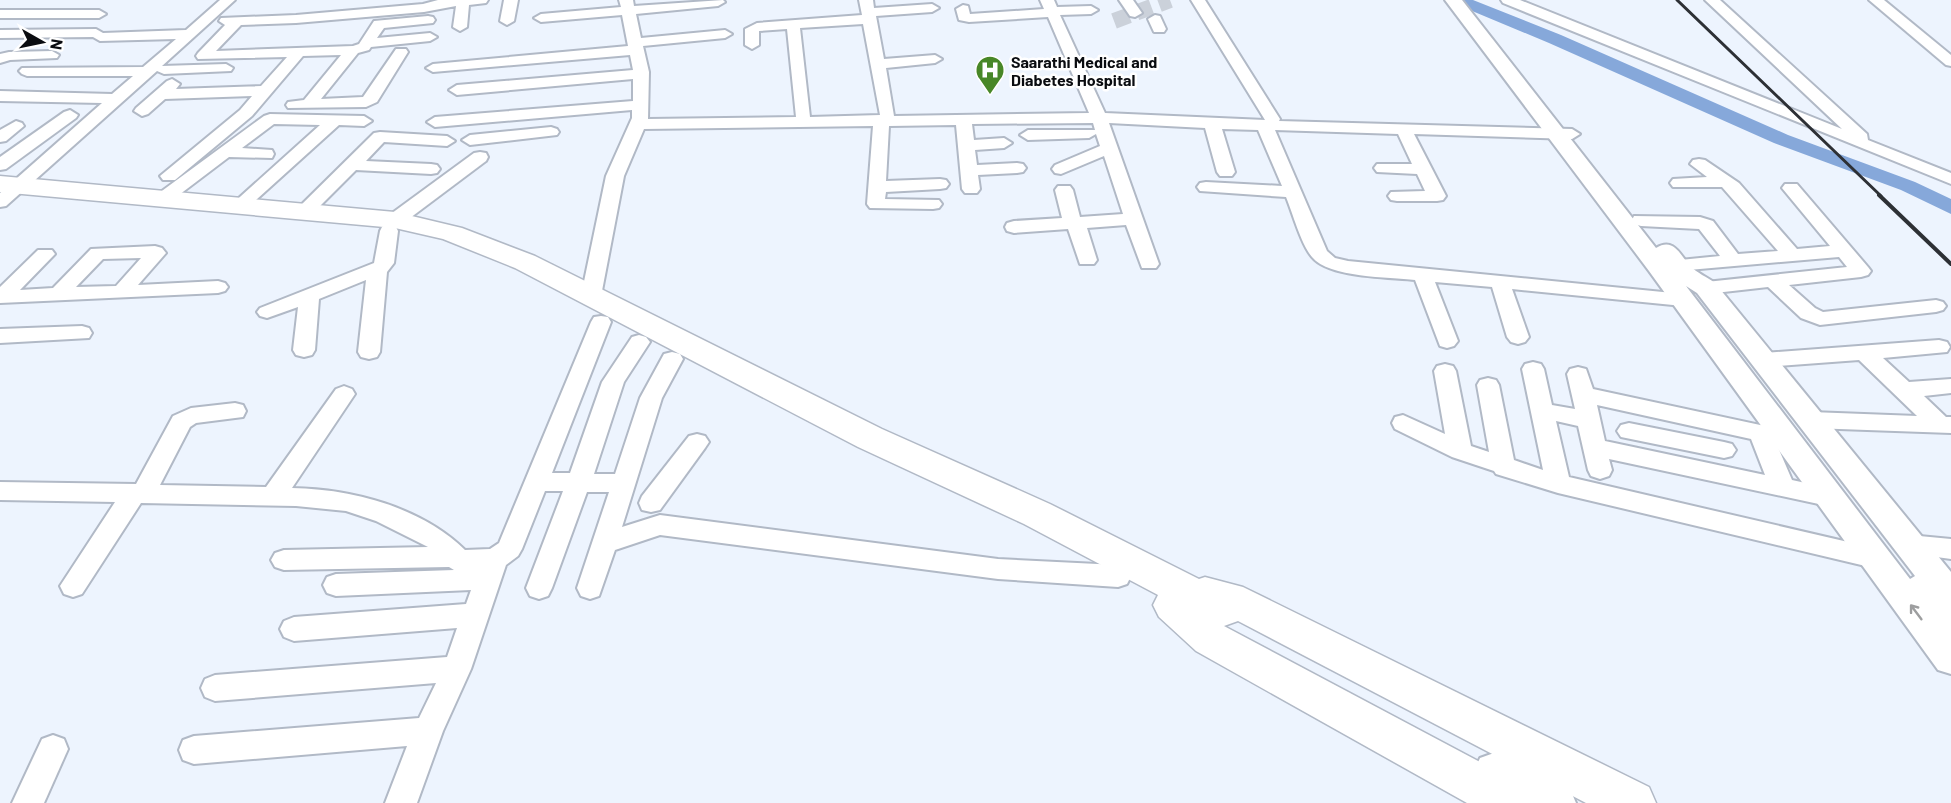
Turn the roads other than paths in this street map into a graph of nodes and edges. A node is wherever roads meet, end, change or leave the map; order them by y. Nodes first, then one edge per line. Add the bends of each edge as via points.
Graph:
1 (228, 0) edge
2 (350, 0) edge
3 (481, 0) edge
4 (511, 0) edge
5 (1126, 0) edge
6 (1198, 0) edge
7 (1508, 0) edge
8 (1712, 0) edge
9 (1876, 0) edge
10 (463, 1) edge
11 (968, 4) edge
12 (1462, 5) edge
13 (381, 6) edge
14 (720, 6) dead end
15 (1049, 6) edge
16 (932, 8) dead end
17 (627, 9) edge
18 (868, 10) edge
19 (1090, 10) tunnel mouth
20 (1135, 13) dead end
21 (0, 14) edge
22 (99, 14) dead end
23 (541, 18) dead end
24 (238, 20) junction
25 (428, 20) dead end
26 (205, 21) junction
27 (345, 21) junction
28 (507, 21) dead end
29 (793, 24) junction
30 (460, 27) dead end
31 (1048, 28) junction
32 (310, 29) junction
33 (962, 30) dead end
34 (0, 34) edge
35 (76, 34) junction
36 (190, 34) junction
37 (224, 34) junction
38 (128, 36) junction
39 (430, 38) dead end
40 (257, 39) dead end
41 (726, 40) dead end
42 (368, 43) junction
43 (1929, 44) junction
44 (752, 45) dead end
45 (1951, 46) edge
46 (635, 49) junction
47 (110, 50) dead end
48 (353, 50) junction
49 (401, 52) dead end
50 (245, 54) junction
51 (293, 57) junction
52 (0, 59) edge
53 (935, 59) dead end
54 (1951, 62) edge
55 (878, 64) junction
56 (433, 68) dead end
57 (189, 69) junction
58 (164, 70) dead end
59 (27, 71) dead end
60 (147, 72) junction
61 (641, 74) junction
62 (457, 90) dead end
63 (266, 91) junction
64 (161, 94) junction
65 (0, 96) edge
66 (117, 99) junction
67 (309, 104) junction
68 (251, 108) junction
69 (142, 111) dead end
70 (555, 112) junction
71 (70, 115) dead end
72 (803, 115) junction
73 (639, 116) junction
74 (884, 117) junction
75 (476, 119) junction
76 (963, 119) junction
77 (335, 120) junction
78 (364, 122) dead end
79 (435, 122) dead end
80 (1269, 122) junction
81 (1212, 124) junction
82 (16, 126) dead end
83 (1102, 128) junction
84 (1404, 130) junction
85 (1562, 132) junction
86 (1028, 135) dead end
87 (0, 137) edge
88 (447, 141) dead end
89 (1004, 143) dead end
90 (966, 145) junction
91 (1870, 147) junction
92 (473, 148) junction
93 (225, 152) junction
94 (266, 154) dead end
95 (1699, 164) dead end
96 (352, 165) junction
97 (1017, 168) dead end
98 (1383, 168) dead end
99 (1061, 169) dead end
100 (1424, 169) junction
101 (431, 170) dead end
102 (969, 170) junction
103 (1226, 172) dead end
104 (1951, 179) edge
105 (1727, 182) junction
106 (1679, 183) dead end
107 (940, 184) dead end
108 (877, 187) junction
109 (1206, 187) dead end
110 (4, 188) edge
111 (1791, 188) dead end
112 (970, 189) dead end
113 (1064, 190) dead end
114 (1293, 192) junction
115 (1397, 196) dead end
116 (151, 199) junction
117 (933, 204) dead end
118 (240, 205) junction
119 (305, 211) junction
120 (1134, 219) junction
121 (1641, 220) junction
122 (1074, 223) junction
123 (392, 226) junction
124 (1014, 227) dead end
125 (1844, 251) junction
126 (45, 254) dead end
127 (1792, 255) junction
128 (1087, 260) dead end
129 (1733, 260) junction
130 (1149, 264) dead end
131 (377, 270) junction
132 (1423, 275) junction
133 (1772, 280) junction
134 (1687, 281) junction
135 (1500, 282) junction
136 (218, 287) dead end
137 (122, 291) junction
138 (59, 294) junction
139 (309, 296) junction
140 (1, 297) edge
141 (1936, 306) dead end
142 (596, 309) junction
143 (267, 312) dead end
144 (82, 333) dead end
145 (0, 336) edge
146 (1518, 337) dead end
147 (1447, 341) dead end
148 (639, 342) junction
149 (1939, 347) dead end
150 (304, 350) dead end
151 (369, 352) dead end
152 (1864, 353) junction
153 (672, 359) junction
154 (1764, 360) junction
155 (1533, 369) dead end
156 (1445, 371) dead end
157 (1488, 385) dead end
158 (1951, 386) edge
159 (1904, 390) junction
160 (344, 394) dead end
161 (1617, 402) junction
162 (236, 411) dead end
163 (1543, 411) junction
164 (1589, 420) junction
165 (1811, 420) junction
166 (1403, 423) dead end
167 (1946, 425) edge
168 (1629, 431) junction
169 (1773, 436) junction
170 (697, 442) dead end
171 (1595, 447) junction
172 (1724, 450) dead end
173 (1460, 451) junction
174 (1640, 457) junction
175 (1504, 468) junction
176 (1600, 471) dead end
177 (578, 481) junction
178 (536, 482) junction
179 (1558, 484) junction
180 (1783, 488) junction
181 (621, 490) junction
182 (0, 491) edge
183 (139, 493) junction
184 (273, 496) junction
185 (1828, 497) junction
186 (651, 514) junction
187 (604, 543) junction
188 (1909, 545) junction
189 (1951, 549) edge
190 (454, 557) junction
191 (1874, 558) junction
192 (284, 560) dead end
193 (491, 569) junction
194 (1118, 576) junction
195 (336, 585) dead end
196 (73, 586) dead end
197 (539, 588) dead end
198 (590, 588) dead end
199 (1177, 596) junction
200 (1951, 597) edge
201 (475, 615) junction
202 (1219, 618) junction
203 (1951, 622) edge
204 (294, 629) dead end
205 (1951, 659) edge
206 (457, 669) junction
207 (215, 688) dead end
208 (428, 731) junction
209 (53, 750) dead end
210 (194, 750) dead end
211 (28, 803) edge
212 (401, 803) edge
213 (1510, 803) edge
214 (1557, 803) edge
215 (1605, 803) edge
216 (1632, 803) edge

1 - 26 street
2 - 27 street
3 - 10 street
4 - 28 street
5 - 20 street
6 - 80 street
7 - 91 street
8 - 91 street
9 - 43 street
10 - 13 street
10 - 30 street
11 - 15 street via 964,16 969,18
12 - 85 main road
13 - 27 street
14 - 17 street
15 - 19 street
15 - 31 street
16 - 18 street
17 - 23 street
17 - 46 street
18 - 29 street
18 - 55 street
21 - 22 street
24 - 26 street
24 - 27 street
24 - 37 street
25 - 42 street via 379,24
26 - 36 street
27 - 32 street
29 - 44 street via 753,27
29 - 72 street
31 - 33 street
31 - 83 street
32 - 37 street
32 - 51 street
34 - 35 street
35 - 38 street
35 - 52 street via 55,51
36 - 38 street
36 - 60 street
37 - 50 street via 203,56
38 - 47 street
39 - 42 street
40 - 50 street
41 - 46 street
42 - 48 street
43 - 45 street
43 - 54 street
46 - 56 street
46 - 61 street
48 - 51 street
48 - 67 street
49 - 67 street via 366,102
50 - 51 street
51 - 57 street
51 - 63 street
53 - 55 street
55 - 74 street
57 - 58 street
57 - 64 street
59 - 60 street
60 - 66 street
61 - 62 street
61 - 73 street
63 - 64 street
63 - 68 street
64 - 69 street
65 - 66 street
66 - 110 street
67 - 68 street
68 - 116 street
70 - 73 street
70 - 75 street
70 - 92 street via 550,140
71 - 110 street
72 - 73 street
72 - 74 street
73 - 74 street
73 - 142 street via 615,176
74 - 76 street
74 - 83 street
74 - 108 street
75 - 79 street
75 - 92 street
76 - 83 street
76 - 90 street
77 - 78 street
77 - 93 street via 270,119
77 - 118 street
80 - 81 street
80 - 83 street
80 - 84 street
80 - 85 street
80 - 114 street
81 - 83 street
81 - 103 street
82 - 87 street
83 - 86 street
83 - 99 street
83 - 120 street
84 - 85 street
84 - 100 street
85 - 121 main road
85 - 134 main road
88 - 96 street via 380,137
89 - 90 street
90 - 102 street
91 - 104 street
92 - 123 street
93 - 94 street
93 - 116 street
95 - 105 street
96 - 101 street
96 - 119 street
97 - 102 street
98 - 100 street
100 - 115 street via 1437,196
102 - 112 street
105 - 106 street
105 - 127 street
107 - 108 street
108 - 117 street via 879,205
109 - 114 street
110 - 116 highway
110 - 123 highway
111 - 125 street
113 - 122 street
114 - 132 street via 1319,254 1328,262
116 - 118 highway
118 - 119 highway
119 - 123 highway
120 - 122 street
120 - 130 street
121 - 129 street via 1706,225
121 - 134 main road
122 - 124 street
122 - 128 street
123 - 131 street via 384,263
123 - 142 highway via 462,251
125 - 127 street
125 - 133 street via 1861,271
126 - 140 street
127 - 129 street
129 - 134 street
131 - 139 street
131 - 151 street
132 - 135 street
132 - 147 street
133 - 134 street
133 - 141 street via 1820,319
134 - 135 street
134 - 154 main road
134 - 169 main road
134 - 203 main road via 1721,333
135 - 146 street
136 - 137 street
137 - 138 street
137 - 138 street via 155,252 98,253
138 - 140 street
139 - 143 street
139 - 150 street
142 - 148 highway
142 - 178 street
142 - 199 highway via 1037,514
144 - 145 street
148 - 153 highway
148 - 177 street via 613,382
149 - 152 street
152 - 154 street
152 - 159 street
153 - 181 street via 653,392
153 - 194 highway via 1031,529
154 - 165 main road
155 - 163 street
156 - 173 street
157 - 175 street
158 - 159 street
159 - 167 street
160 - 184 street
161 - 164 street via 1581,384
161 - 168 street
161 - 169 street
162 - 183 street via 191,416 181,422
163 - 164 street
163 - 179 street
164 - 171 street
165 - 167 street
165 - 188 main road
166 - 173 street
168 - 172 street
168 - 174 street
169 - 180 street
169 - 185 main road
170 - 186 street
171 - 174 street
171 - 176 street
173 - 175 street
174 - 180 street
175 - 179 street
177 - 178 street
177 - 181 street
177 - 197 street
178 - 193 street via 509,549
179 - 191 street
180 - 185 street
181 - 186 street via 648,499
181 - 187 street
182 - 183 street
183 - 184 street
183 - 196 street
184 - 190 street via 346,502 373,510 439,541
185 - 191 main road
186 - 187 street via 615,542
186 - 194 street via 998,569
187 - 198 street
188 - 189 street
188 - 200 main road
190 - 192 street
190 - 193 street
205 -> 191 main road
193 - 195 street
193 - 201 street
194 - 199 highway
199 - 202 highway
199 - 213 highway via 1210,639
199 - 216 highway via 1229,598
201 - 204 street
201 - 206 street
202 - 214 main road
202 - 215 main road
206 - 207 street
206 - 208 street
208 - 210 street
208 - 212 street
209 - 211 street

